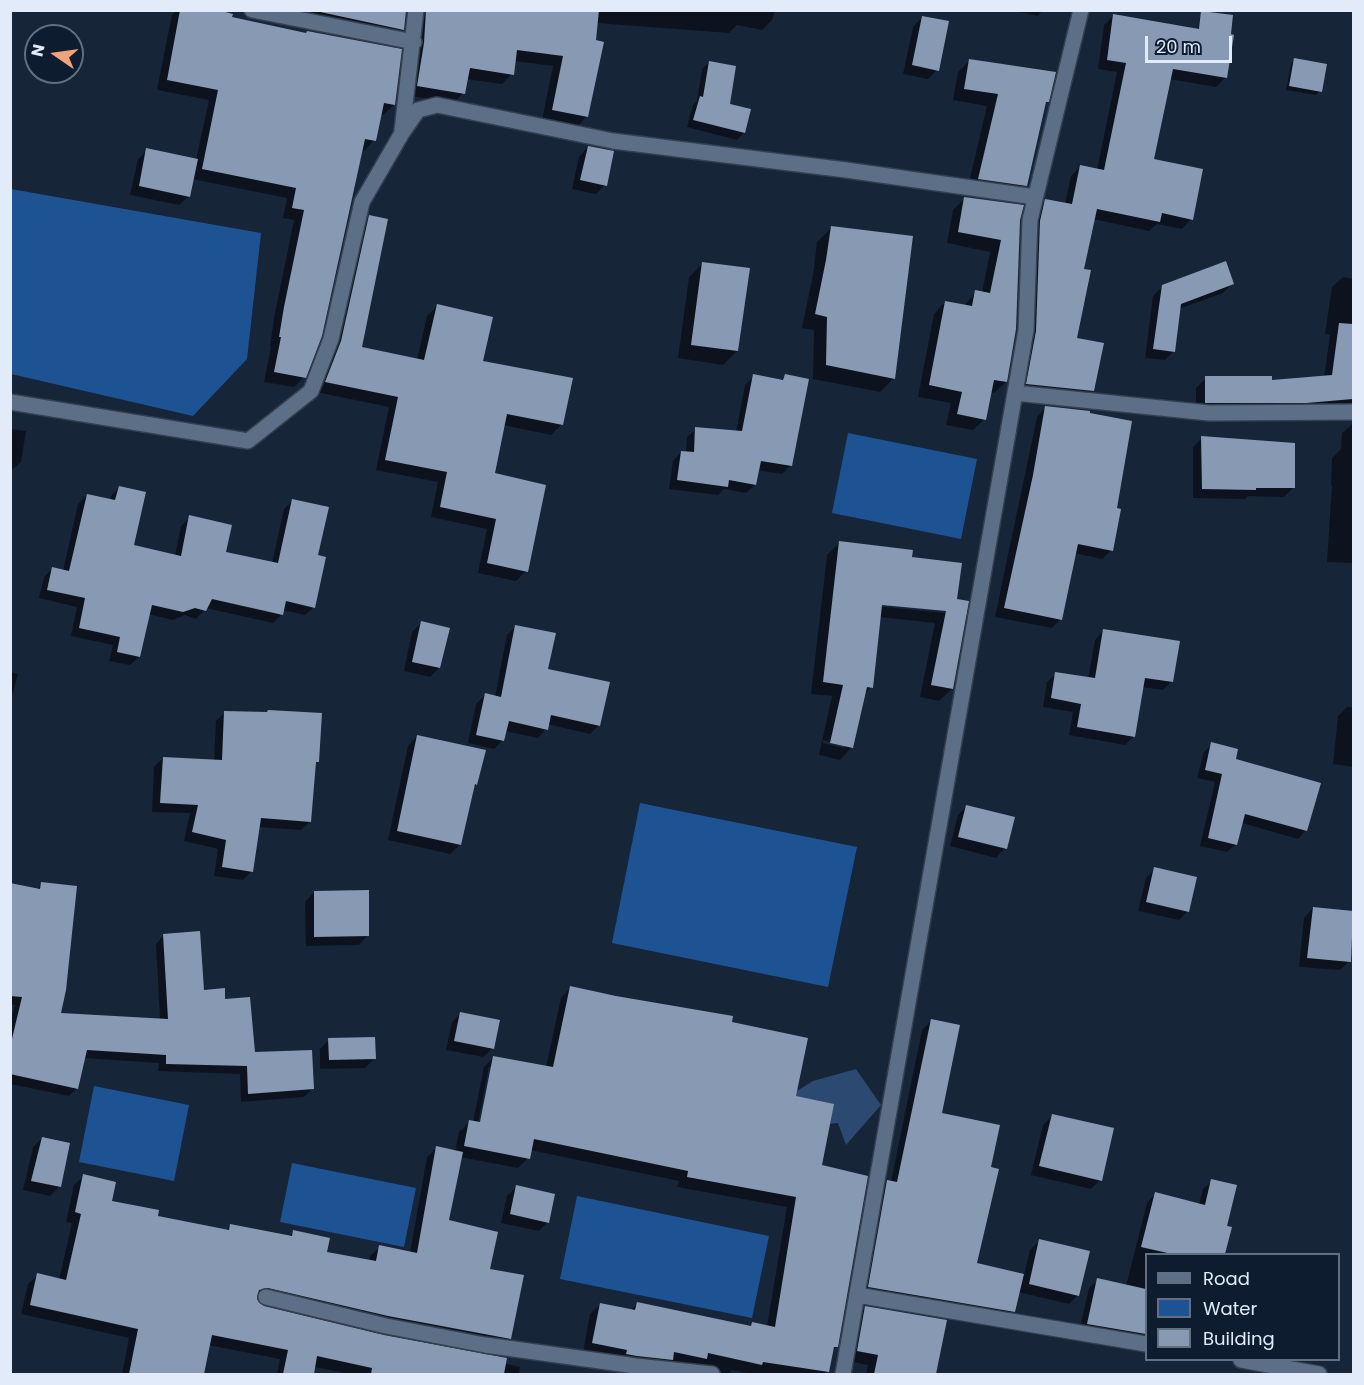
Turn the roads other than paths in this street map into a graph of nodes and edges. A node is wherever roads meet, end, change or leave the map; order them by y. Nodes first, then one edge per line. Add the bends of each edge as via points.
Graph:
1 (252, 10) edge
2 (416, 10) edge
3 (1081, 10) edge
4 (414, 42) junction
5 (402, 133) junction
6 (1035, 197) junction
7 (1015, 393) junction
8 (10, 402) edge
9 (1353, 412) edge
10 (857, 1295) junction
11 (266, 1297) dead end
12 (1145, 1344) edge
13 (1251, 1361) edge
14 (712, 1374) edge
15 (843, 1374) edge
16 (1319, 1374) edge

1 - 4 street
2 - 4 street
3 - 6 street
4 - 5 street
5 - 6 street via 418,110 437,105 613,141
5 - 8 street via 362,202 331,339 311,391 248,441
6 - 7 street via 1030,220 1026,330
7 - 9 street via 1209,413
7 - 10 street
10 - 12 street
10 - 15 street
11 - 14 street via 485,1345
13 - 16 street

